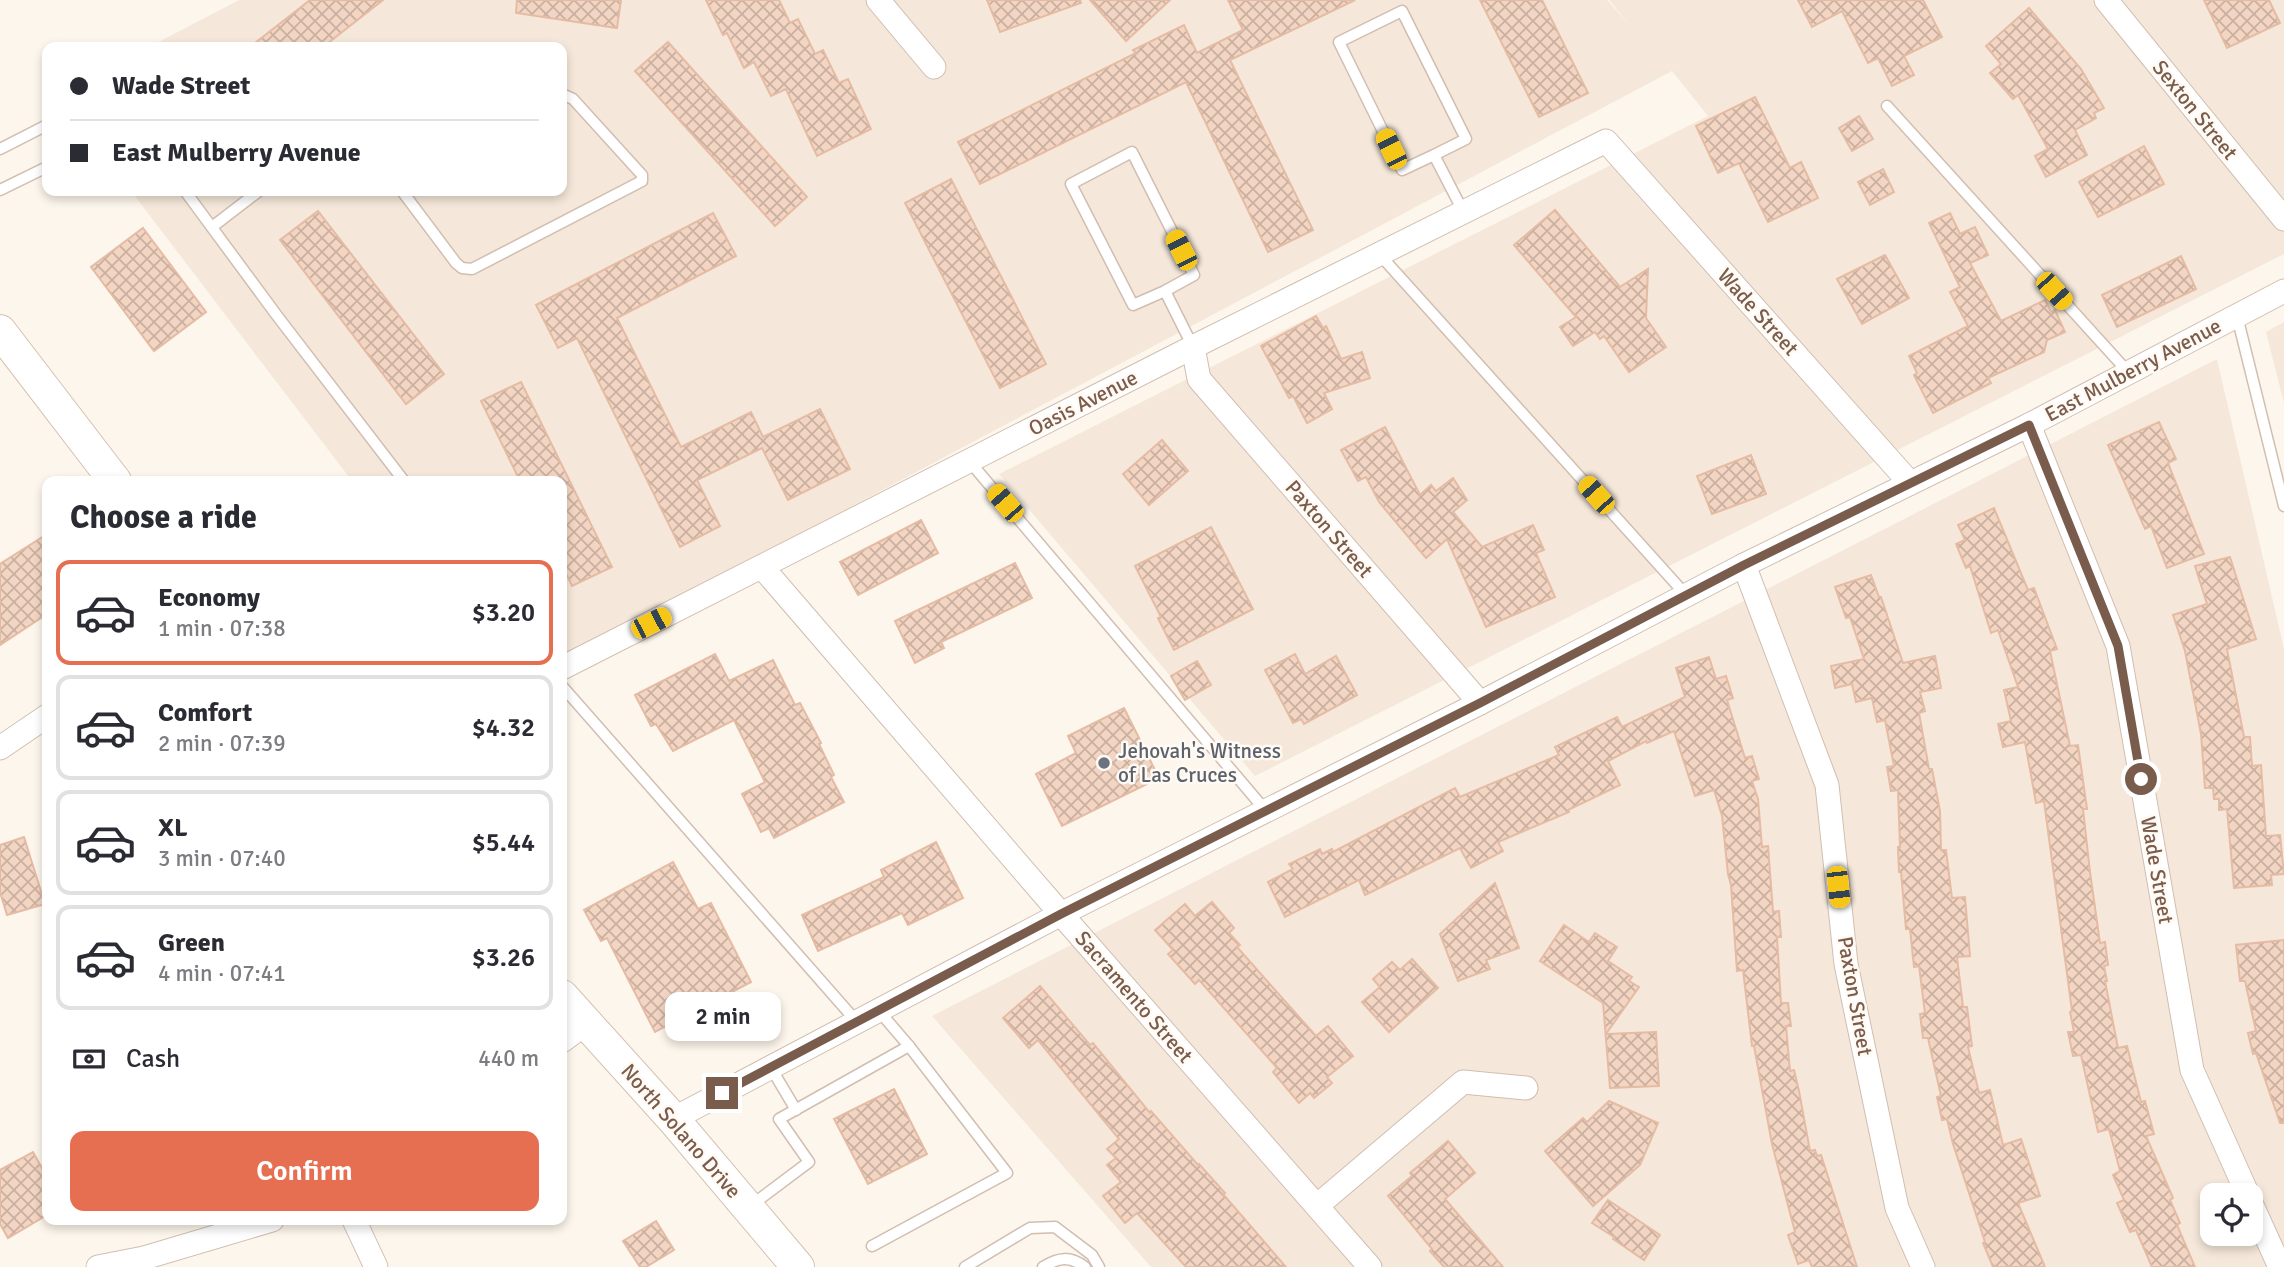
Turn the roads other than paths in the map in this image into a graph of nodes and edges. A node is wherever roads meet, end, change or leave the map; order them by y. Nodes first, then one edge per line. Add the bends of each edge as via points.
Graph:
1 (2106, 0) edge
2 (889, 3) edge
3 (934, 67) dead end
4 (567, 96) edge
5 (1887, 106) dead end
6 (42, 128) edge
7 (1606, 141) joint
8 (0, 149) edge
9 (1434, 155) junction
10 (42, 169) edge
11 (0, 190) edge
12 (189, 196) edge
13 (252, 196) edge
14 (406, 196) edge
15 (1464, 213) junction
16 (2284, 219) edge
17 (212, 226) junction
18 (1380, 254) junction
19 (1164, 290) junction
20 (2284, 291) edge
21 (2237, 316) junction
22 (0, 331) edge
23 (1193, 346) junction
24 (2129, 373) junction
25 (2029, 425) junction
26 (970, 461) junction
27 (111, 476) edge
28 (400, 476) edge
29 (1910, 483) junction
30 (2284, 506) edge
31 (1744, 565) junction
32 (762, 567) junction
33 (1686, 595) junction
34 (567, 665) edge
35 (567, 692) edge
36 (1480, 703) junction
37 (42, 719) edge
38 (0, 748) edge
39 (1266, 811) junction
40 (1061, 914) junction
41 (879, 1010) junction
42 (567, 1011) edge
43 (857, 1022) junction
44 (574, 1032) edge
45 (909, 1046) junction
46 (771, 1068) junction
47 (1526, 1088) dead end
48 (796, 1110) junction
49 (673, 1119) junction
50 (2243, 1183) edge
51 (1318, 1205) junction
52 (748, 1208) junction
53 (257, 1225) edge
54 (356, 1225) edge
55 (2263, 1230) edge
56 (872, 1246) dead end
57 (145, 1263) edge
58 (97, 1267) edge
59 (376, 1267) edge
60 (798, 1267) edge
61 (965, 1267) edge
62 (1043, 1267) edge
63 (1085, 1267) edge
64 (1099, 1267) edge
65 (1370, 1267) edge
66 (1923, 1267) edge
67 (2280, 1267) edge

1 - 16 street, Sexton Street
2 - 3 street
4 - 14 lane via 642,175 642,181 472,269 456,263
5 - 24 lane
6 - 8 lane
7 - 15 street, Oasis Avenue
7 - 29 street, Wade Street
9 - 9 lane via 1466,139 1402,11 1339,42 1402,170
9 - 15 lane
10 - 11 lane
12 - 17 lane
13 - 17 lane
15 - 18 street, Oasis Avenue
17 - 28 lane
18 - 23 street, Oasis Avenue
18 - 33 lane
19 - 19 lane via 1194,275 1132,152 1071,184 1133,305
19 - 23 lane
20 - 21 street, East Mulberry Avenue
21 - 24 street, East Mulberry Avenue
21 - 30 lane
22 - 27 main road
23 - 26 street, Oasis Avenue
23 - 36 street, Paxton Street via 1199,379
24 - 25 street, East Mulberry Avenue
25 - 29 street, East Mulberry Avenue
25 - 50 street, Wade Street via 2118,646 2192,1070
26 - 32 street, Oasis Avenue
26 - 39 lane
29 - 31 street, East Mulberry Avenue
31 - 33 street, East Mulberry Avenue
31 - 66 street, Paxton Street via 1827,785 1846,964 1897,1208
32 - 34 street, Oasis Avenue
32 - 40 street, Sacramento Street
33 - 36 street, East Mulberry Avenue
35 - 43 lane
36 - 39 street, East Mulberry Avenue
37 - 38 street
39 - 40 street, East Mulberry Avenue
40 - 41 street, East Mulberry Avenue
40 - 51 street, Sacramento Street
41 - 43 street, East Mulberry Avenue
41 - 45 lane
42 - 44 main road, North Solano Drive
43 - 46 street, East Mulberry Avenue
44 - 49 main road, North Solano Drive
45 - 48 lane
45 - 56 lane via 1007,1173
46 - 48 lane
46 - 49 street, East Mulberry Avenue
47 - 51 street via 1463,1082
48 - 52 lane via 779,1119 810,1162
49 - 52 main road, North Solano Drive
51 - 65 street, Sacramento Street
52 - 60 main road, North Solano Drive
53 - 57 street
54 - 59 street
55 - 67 street
57 - 58 street
61 - 64 lane via 1030,1228 1055,1227 1092,1255
62 - 63 lane via 1066,1258

